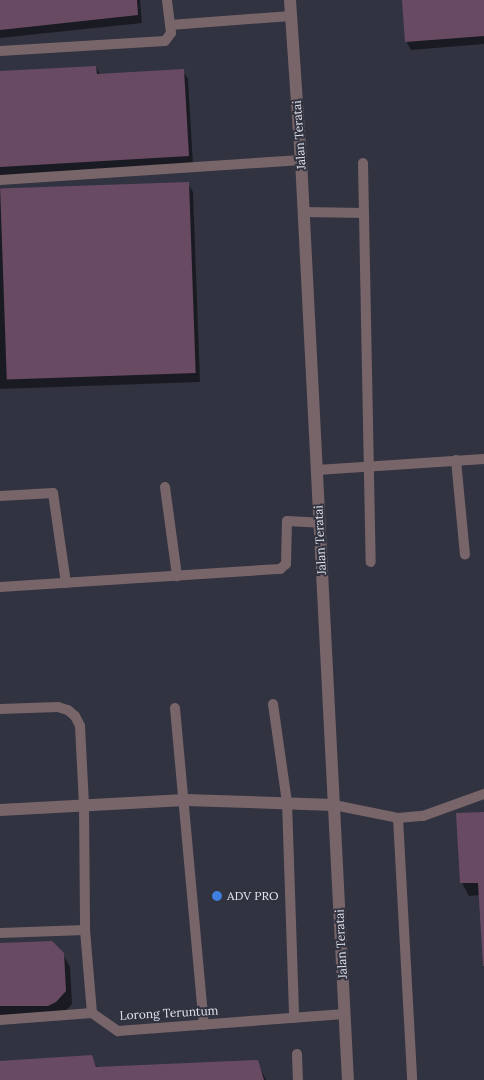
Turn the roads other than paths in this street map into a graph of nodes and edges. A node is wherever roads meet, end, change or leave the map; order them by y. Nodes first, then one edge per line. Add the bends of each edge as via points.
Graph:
1 (167, 0) edge
2 (290, 0) edge
3 (292, 16) junction
4 (170, 25) junction
5 (0, 51) edge
6 (301, 160) junction
7 (363, 164) dead end
8 (0, 180) edge
9 (304, 212) junction
10 (364, 213) junction
11 (484, 458) edge
12 (456, 460) junction
13 (371, 466) junction
14 (317, 470) junction
15 (165, 487) dead end
16 (0, 496) edge
17 (320, 523) junction
18 (464, 555) dead end
19 (372, 562) dead end
20 (177, 576) junction
21 (66, 583) junction
22 (0, 587) edge
23 (273, 704) dead end
24 (175, 708) dead end
25 (0, 709) edge
26 (484, 794) edge
27 (185, 800) junction
28 (287, 802) junction
29 (334, 805) junction
30 (84, 806) junction
31 (0, 810) edge
32 (398, 818) junction
33 (85, 930) junction
34 (0, 933) edge
35 (92, 1012) junction
36 (344, 1014) junction
37 (294, 1018) junction
38 (0, 1020) edge
39 (204, 1025) junction
40 (297, 1054) dead end
41 (298, 1080) edge
42 (348, 1080) edge
43 (412, 1080) edge

1 - 4 lane
2 - 3 street, Jalan Teratai
3 - 4 lane
3 - 6 street, Jalan Teratai
4 - 5 lane via 169,37 163,42
6 - 8 lane
6 - 9 street, Jalan Teratai
7 - 10 lane
9 - 10 lane
9 - 14 street, Jalan Teratai
10 - 13 lane
11 - 12 lane
12 - 13 lane
12 - 18 lane
13 - 14 lane
13 - 19 lane
14 - 17 street, Jalan Teratai
15 - 20 lane
16 - 21 lane via 54,493
17 - 20 lane via 287,520 286,564 280,569
17 - 29 street, Jalan Teratai
20 - 21 lane
21 - 22 lane
23 - 28 lane
24 - 27 lane
25 - 30 lane via 58,707 75,716 80,726
26 - 32 lane via 423,816
27 - 28 street
27 - 30 street
27 - 39 lane
28 - 29 street
28 - 37 lane
29 - 32 lane
29 - 36 street, Jalan Teratai
30 - 31 street
30 - 33 lane
32 - 43 lane
33 - 34 lane
33 - 35 lane
35 - 38 lane
35 - 39 lane, Lorong Teruntum via 118,1031
36 - 37 lane, Lorong Teruntum
36 - 42 street, Jalan Teratai
37 - 39 lane, Lorong Teruntum
40 - 41 lane

